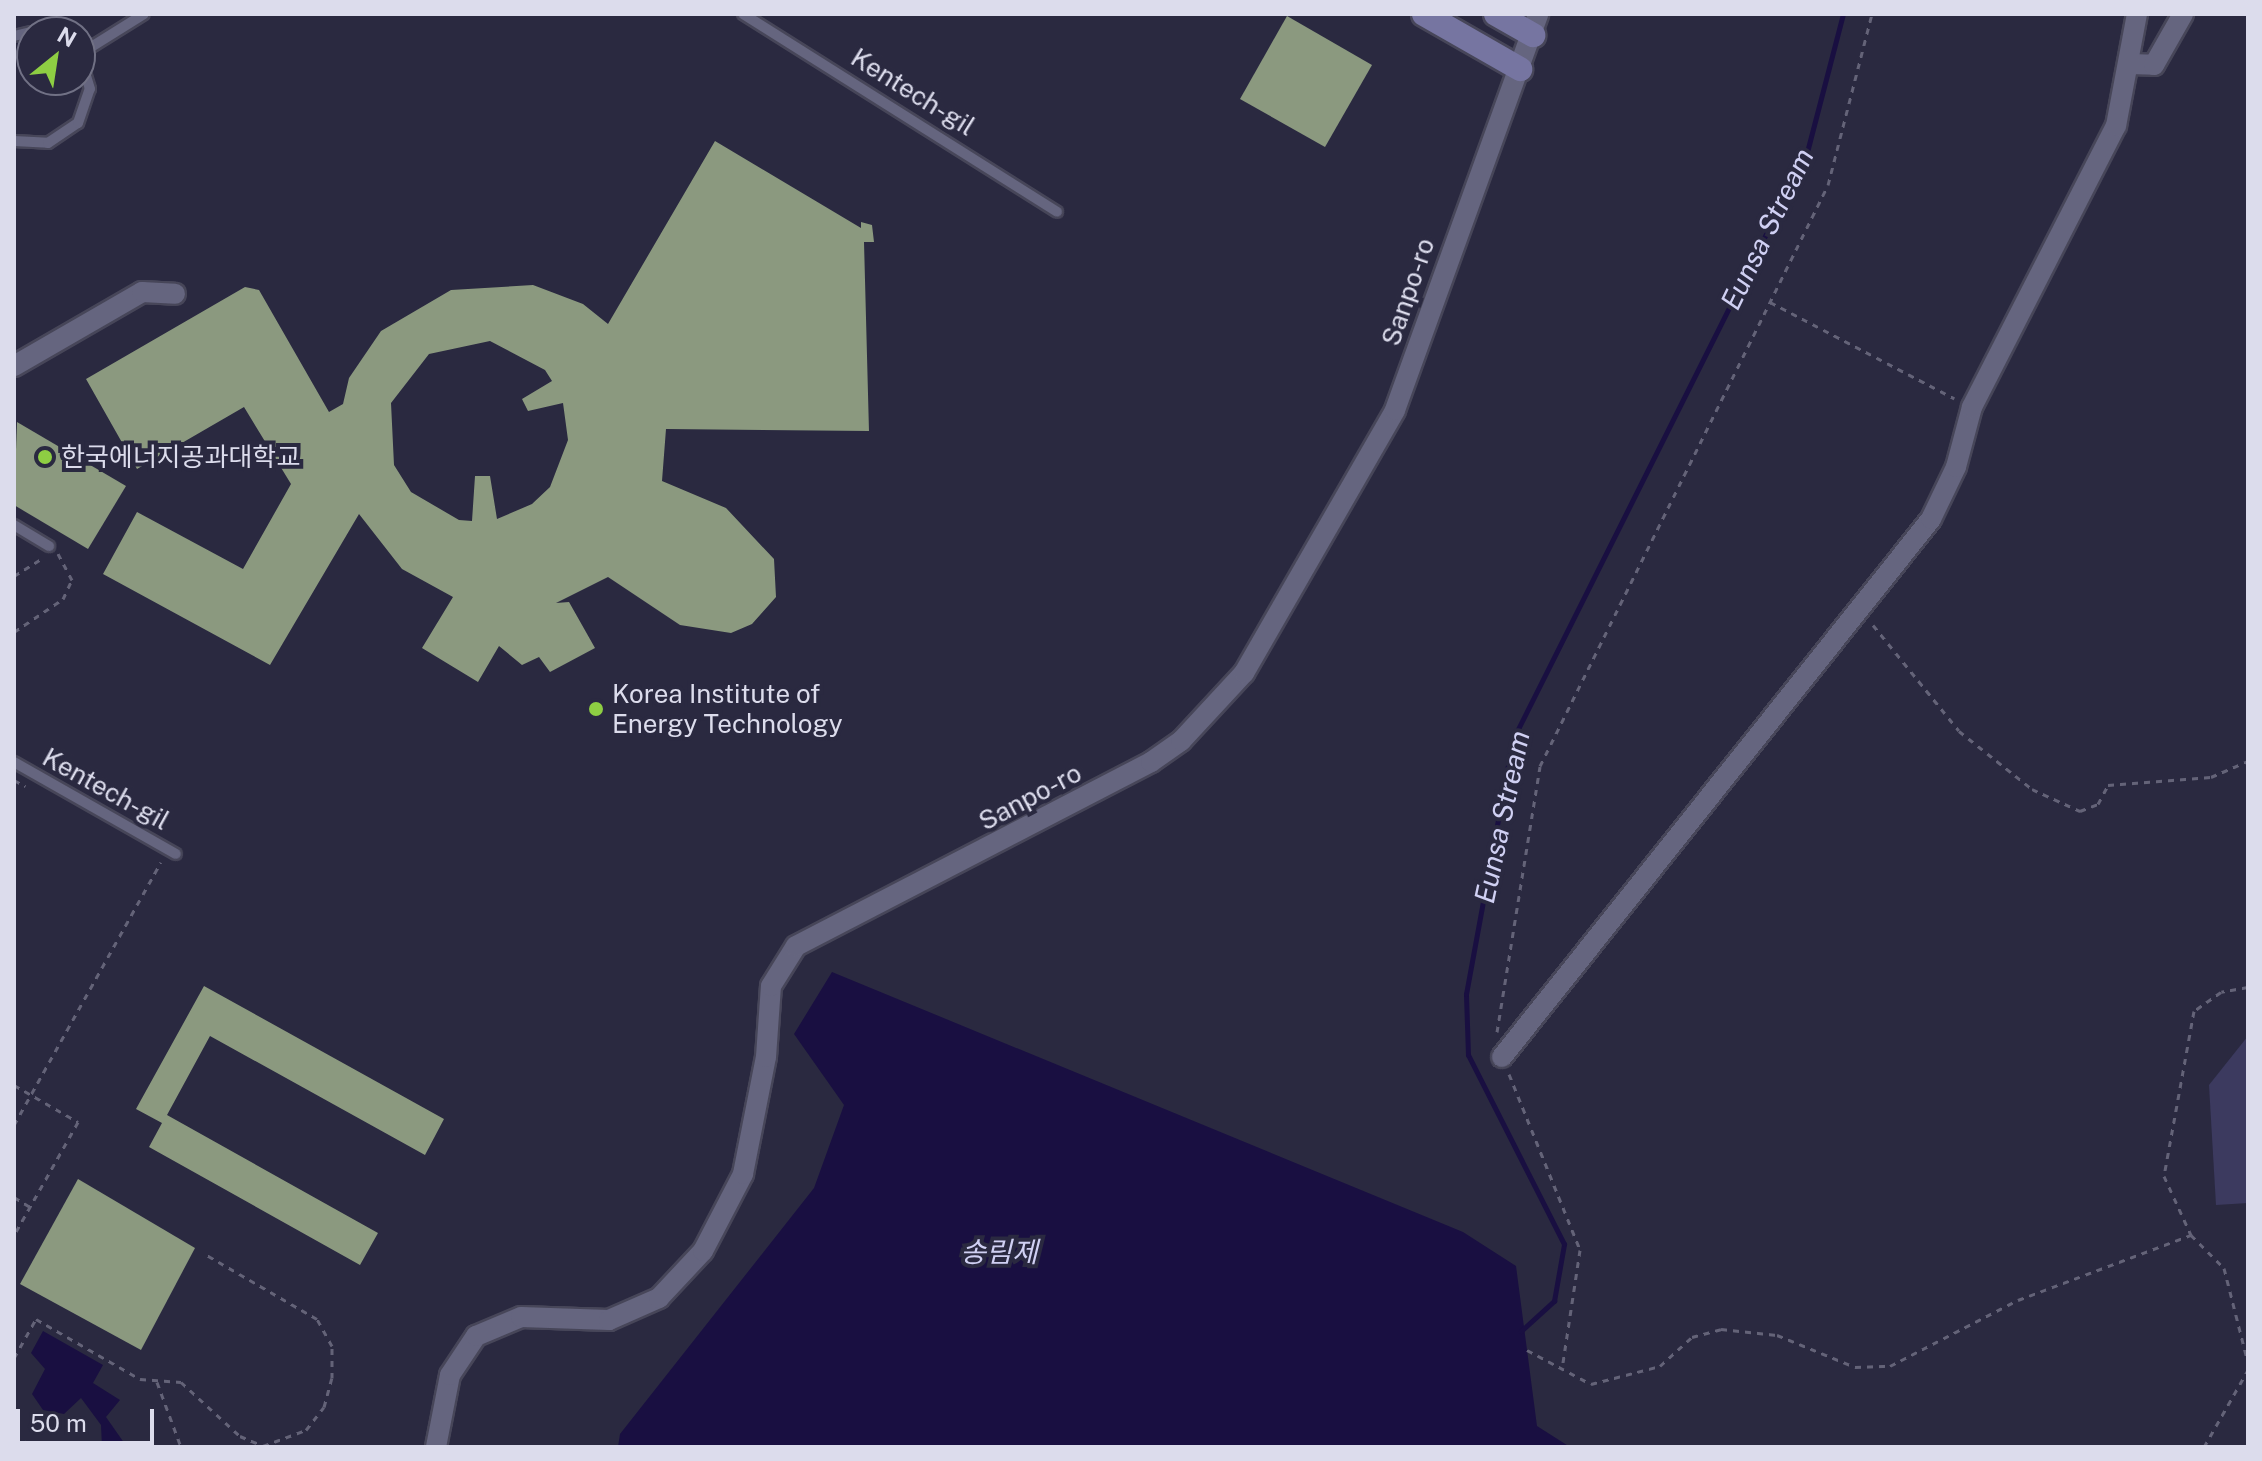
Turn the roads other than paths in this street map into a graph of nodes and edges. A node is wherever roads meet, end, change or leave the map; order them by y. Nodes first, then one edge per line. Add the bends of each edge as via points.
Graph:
1 (144, 14) edge
2 (743, 14) edge
3 (1424, 14) edge
4 (1496, 14) edge
5 (2137, 14) edge
6 (2183, 14) edge
7 (1536, 24) edge
8 (96, 46) edge
9 (2130, 64) junction
10 (1520, 69) junction
11 (88, 96) edge
12 (14, 141) edge
13 (1057, 212) dead end
14 (175, 294) dead end
15 (14, 366) edge
16 (14, 525) edge
17 (51, 548) road end
18 (14, 762) edge
19 (176, 854) dead end
20 (1502, 1057) road end
21 (436, 1447) edge

1 - 8 lane
2 - 13 lane, Kentech-gil
3 - 10 street
4 - 7 street
5 - 9 street
6 - 9 street via 2154,65
7 - 10 street, Sanpo-ro
9 - 20 street via 2102,159 1972,407 1939,506
10 - 21 street, Sanpo-ro via 1477,168 1395,410 1244,673 1181,741 1151,762 796,946 771,986 766,1057 743,1174 703,1251 659,1298 609,1320 521,1317 476,1336 450,1375
11 - 12 lane via 78,123 48,143
14 - 15 street via 142,292
16 - 17 lane
18 - 19 lane, Kentech-gil

